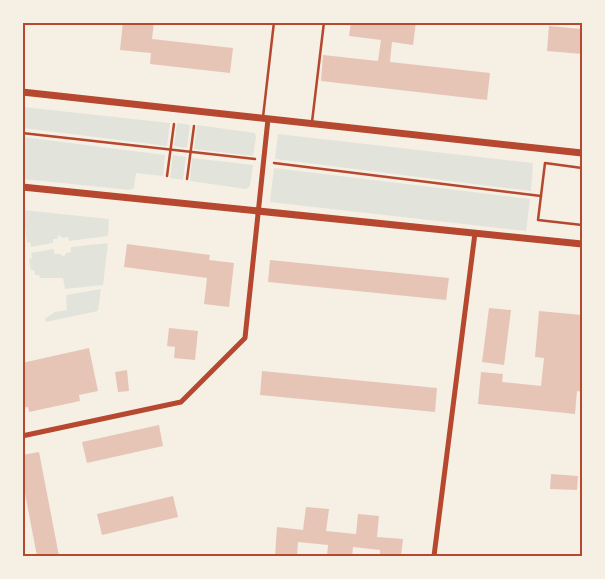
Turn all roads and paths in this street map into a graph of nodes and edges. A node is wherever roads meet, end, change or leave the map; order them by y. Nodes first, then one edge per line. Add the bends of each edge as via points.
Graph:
1 (274, 22) edge
2 (324, 22) edge
3 (22, 92) edge
4 (266, 118) junction
5 (174, 124) dead end
6 (312, 124) junction
7 (194, 126) dead end
8 (22, 133) edge
9 (170, 150) junction
10 (190, 152) junction
11 (582, 153) edge
12 (255, 160) dead end
13 (274, 163) dead end
14 (582, 168) edge
15 (167, 176) dead end
16 (187, 179) dead end
17 (22, 187) edge
18 (541, 196) junction
19 (258, 211) junction
20 (582, 225) edge
21 (475, 232) junction
22 (582, 244) edge
23 (22, 436) edge
24 (434, 556) edge

1 - 4 lane
2 - 6 lane
3 - 4 street
4 - 6 street
4 - 19 street
5 - 9 path
6 - 11 street
7 - 10 path
8 - 9 path
9 - 10 path
9 - 15 path
10 - 12 path
10 - 16 path
13 - 18 path
14 - 18 path via 545,163
17 - 19 street
18 - 20 path via 538,220
19 - 21 street
19 - 23 street via 245,338 182,402
21 - 22 street
21 - 24 street

